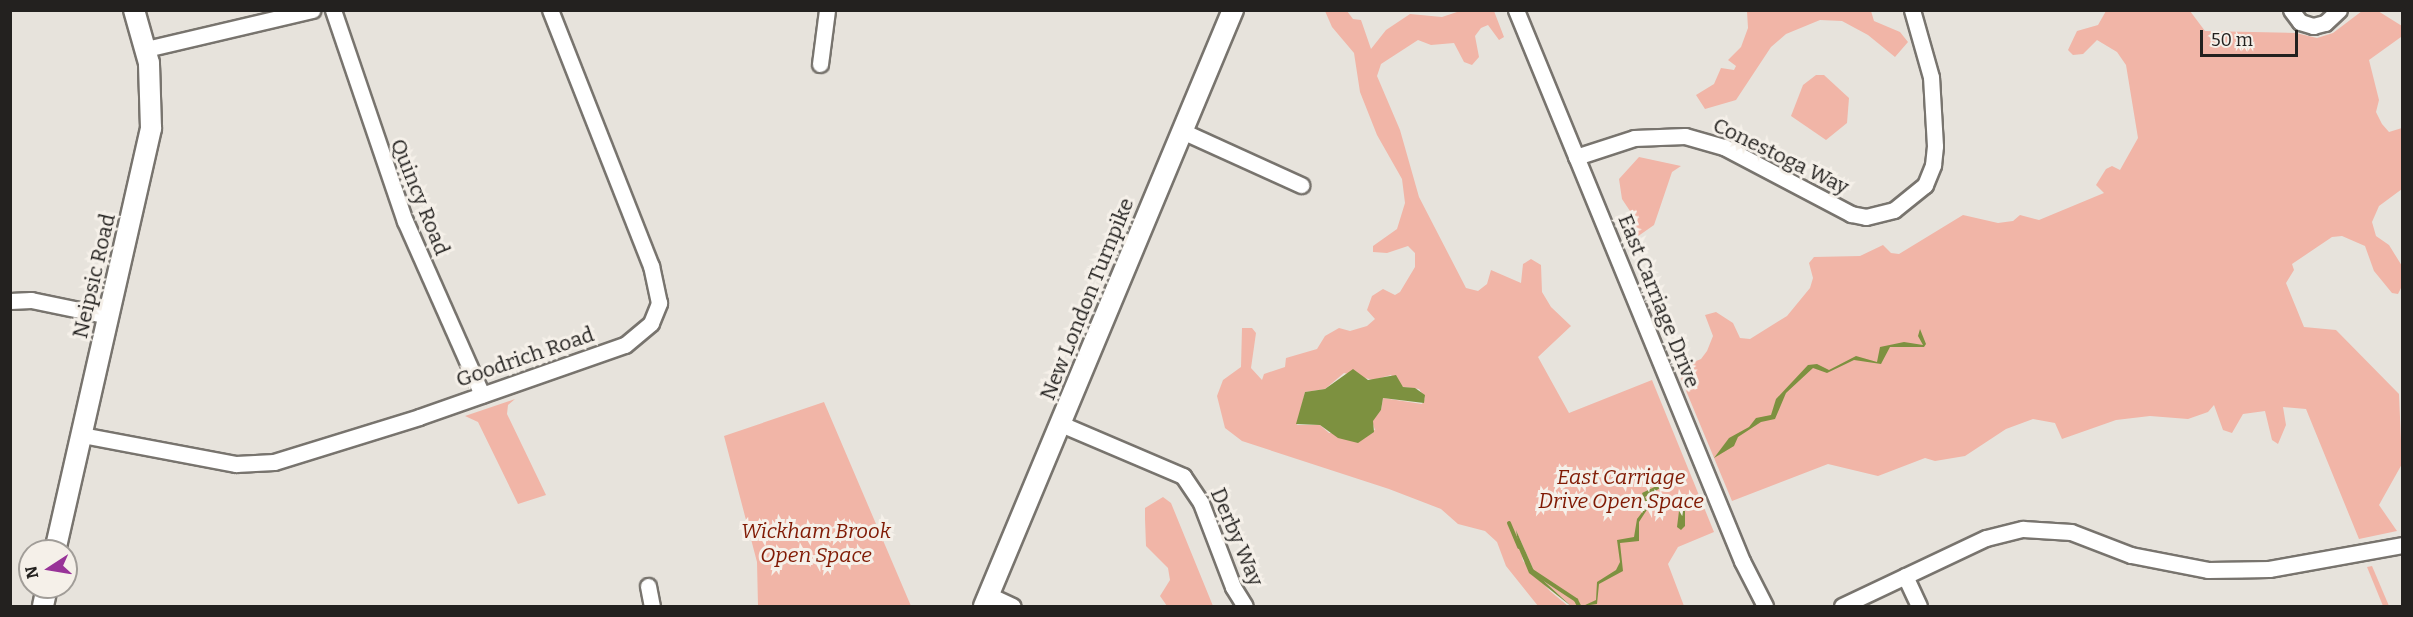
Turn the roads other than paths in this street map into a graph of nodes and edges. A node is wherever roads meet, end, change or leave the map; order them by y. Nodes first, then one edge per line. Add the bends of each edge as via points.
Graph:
1 (134, 10) edge
2 (312, 10) edge
3 (333, 10) edge
4 (550, 10) edge
5 (826, 10) edge
6 (1233, 10) edge
7 (1516, 10) edge
8 (1912, 10) edge
9 (2291, 10) edge
10 (2339, 10) edge
11 (146, 49) junction
12 (820, 64) dead end
13 (1182, 130) junction
14 (1576, 157) junction
15 (1301, 185) dead end
16 (10, 301) edge
17 (108, 316) junction
18 (482, 395) junction
19 (1061, 424) junction
20 (82, 435) junction
21 (58, 539) edge
22 (2403, 545) edge
23 (1905, 576) junction
24 (648, 586) dead end
25 (987, 601) edge
26 (652, 606) edge
27 (1012, 606) edge
28 (1245, 606) edge
29 (1765, 606) edge
30 (1842, 606) edge
31 (1919, 606) edge

1 - 11 street, Neipsic Road
2 - 11 street
3 - 18 street, Quincy Road via 405,221
4 - 18 street, Goodrich Road via 651,266 659,303 651,323 625,345
5 - 12 street
6 - 13 street, New London Turnpike
7 - 14 street, East Carriage Drive
8 - 14 street, Conestoga Way via 1931,77 1935,146 1933,165 1924,185 1894,210 1866,217 1851,214 1724,147 1685,136 1634,138
9 - 10 street via 2300,22 2313,26 2325,23
11 - 17 street, Neipsic Road via 152,96 151,128
13 - 15 street
13 - 19 street, New London Turnpike
14 - 29 street, East Carriage Drive via 1742,561
16 - 17 street via 31,300
17 - 20 street, Neipsic Road
18 - 20 street, Goodrich Road via 274,462 236,464
19 - 25 street, New London Turnpike
19 - 28 street, Derby Way via 1183,476 1201,503 1226,570
20 - 21 street, Neipsic Road
22 - 23 street via 2269,569 2208,570 2146,559 2071,532 2023,529 1986,538
23 - 30 street
23 - 31 street
24 - 26 street
25 - 27 street

